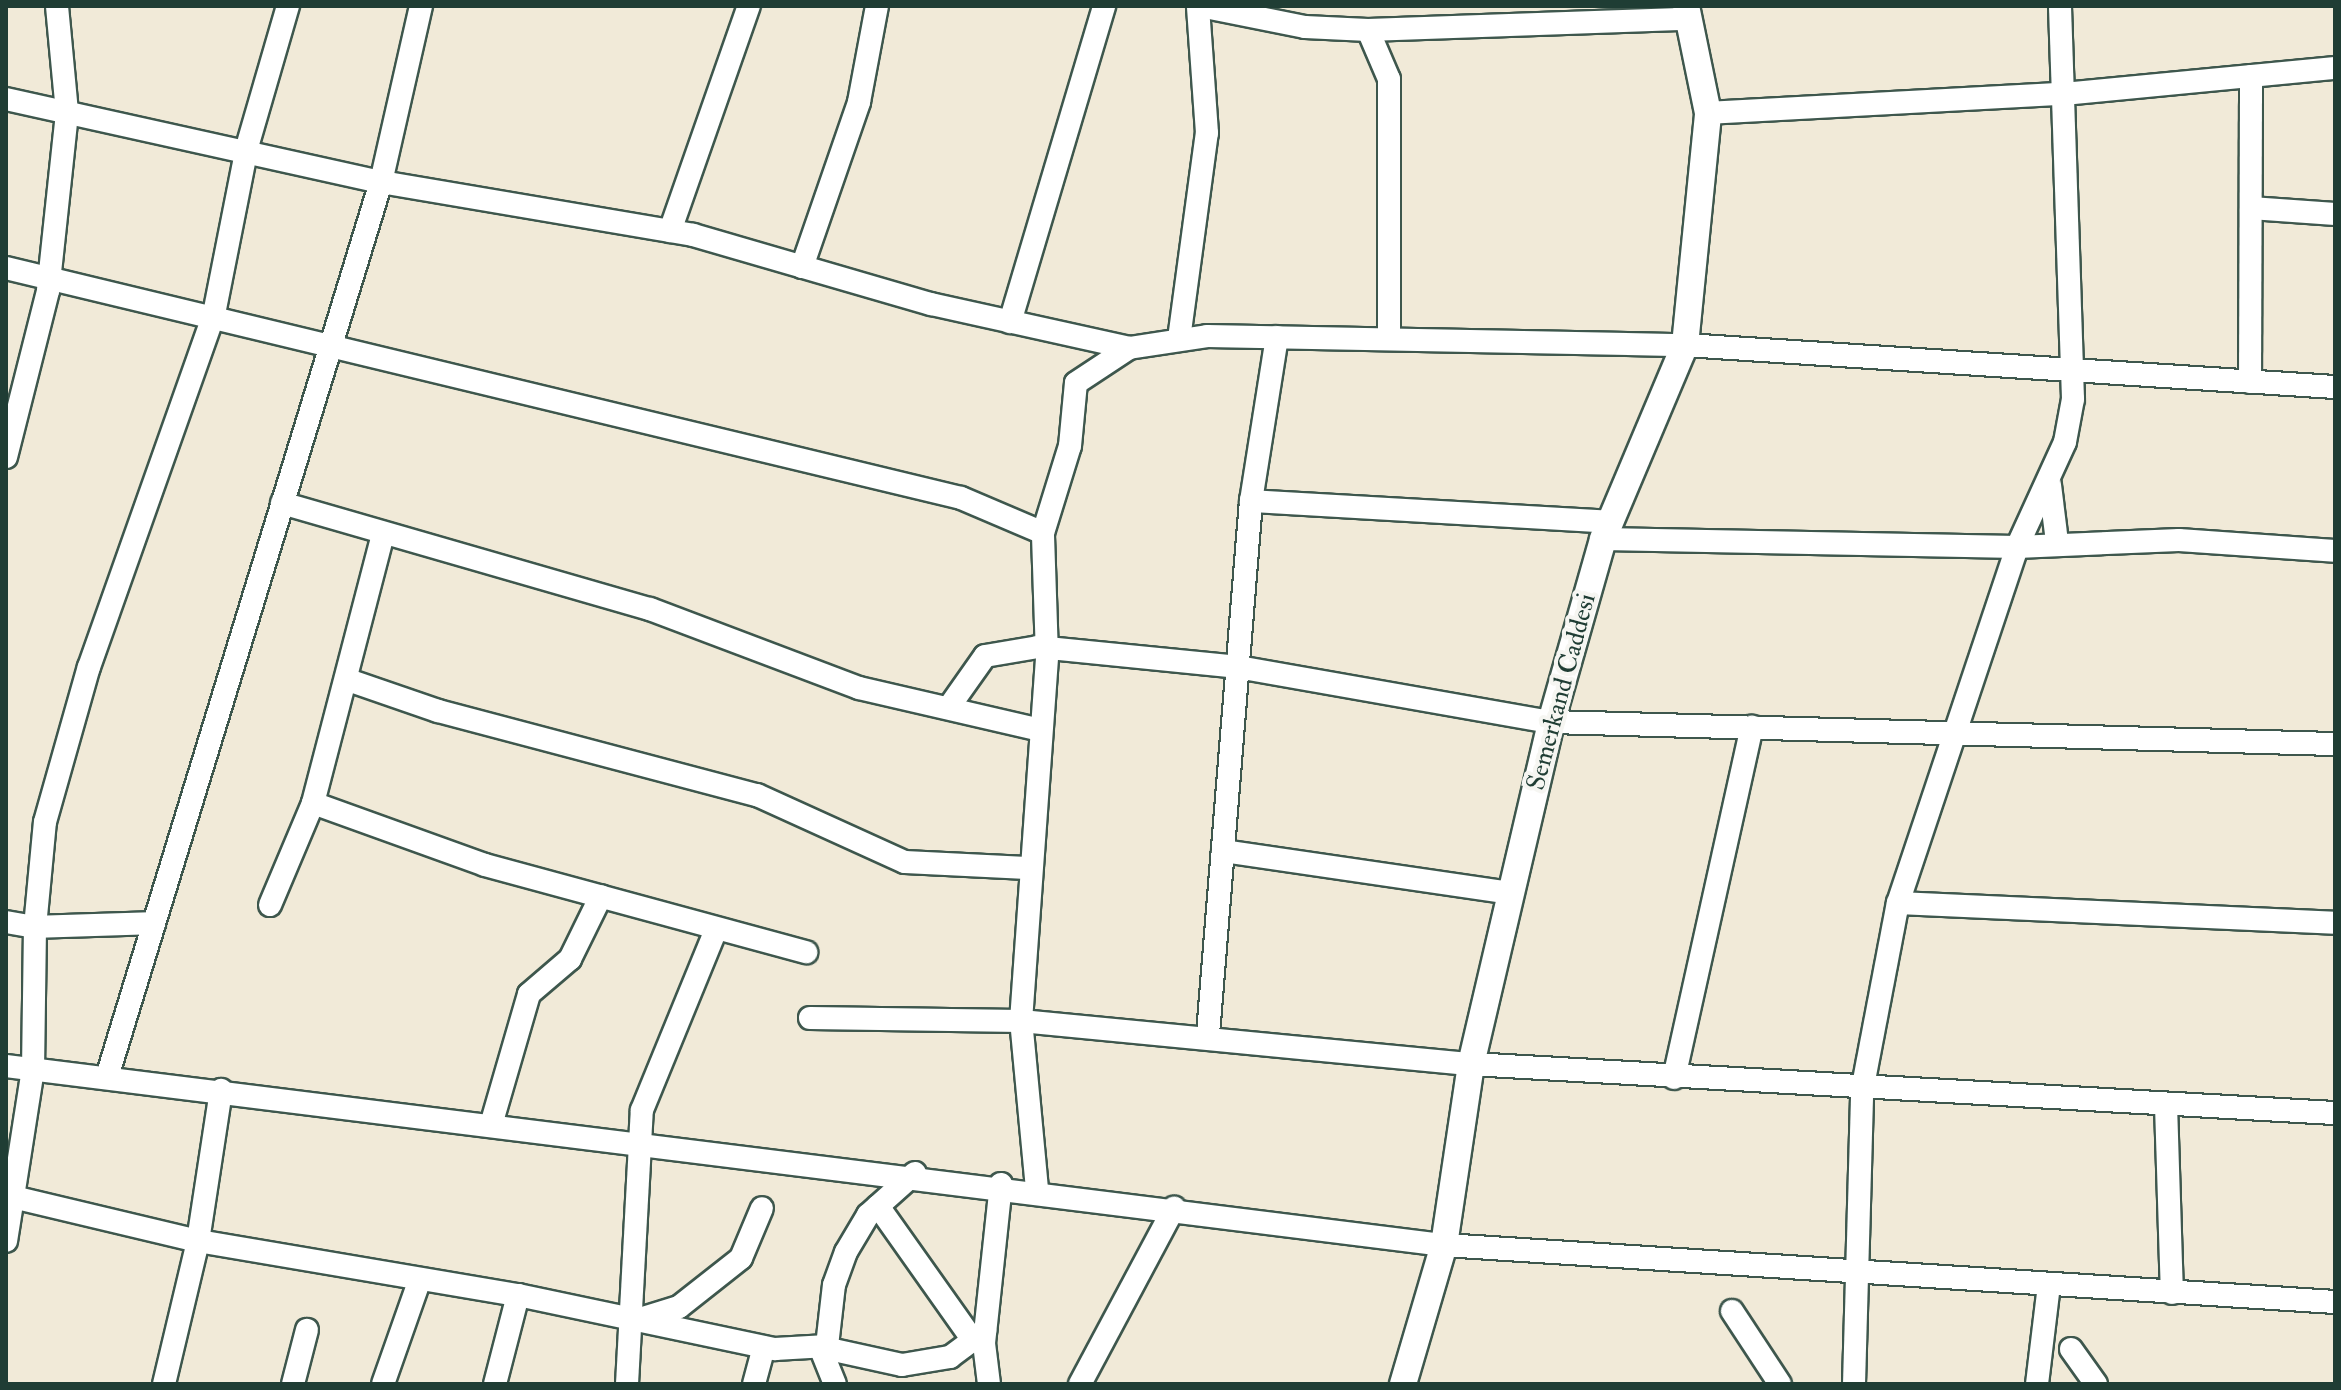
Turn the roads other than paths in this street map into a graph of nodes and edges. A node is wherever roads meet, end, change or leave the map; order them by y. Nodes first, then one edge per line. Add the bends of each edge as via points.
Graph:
1 (57, 6) edge
2 (288, 6) edge
3 (421, 6) edge
4 (749, 6) edge
5 (877, 6) edge
6 (1104, 6) edge
7 (1199, 6) edge
8 (2060, 6) edge
9 (1235, 10) edge
10 (1687, 12) edge
11 (1497, 14) edge
12 (1368, 30) junction
13 (2335, 68) edge
14 (2251, 76) junction
15 (2064, 94) junction
16 (6, 99) edge
17 (67, 112) junction
18 (1708, 113) junction
19 (247, 147) junction
20 (381, 182) junction
21 (2251, 208) junction
22 (2335, 214) edge
23 (670, 231) junction
24 (802, 267) junction
25 (6, 268) edge
26 (50, 277) junction
27 (214, 314) junction
28 (1010, 322) junction
29 (1389, 336) junction
30 (1277, 337) junction
31 (1179, 339) junction
32 (333, 341) junction
33 (1685, 345) junction
34 (1129, 348) junction
35 (2068, 374) junction
36 (2250, 382) junction
37 (2335, 387) edge
38 (6, 457) edge
39 (2050, 485) junction
40 (1251, 501) junction
41 (282, 503) junction
42 (1607, 530) junction
43 (1043, 533) junction
44 (383, 534) junction
45 (2057, 542) junction
46 (2017, 547) junction
47 (2335, 551) edge
48 (1046, 649) junction
49 (1238, 667) junction
50 (348, 680) junction
51 (949, 707) junction
52 (1551, 722) junction
53 (1752, 727) junction
54 (1037, 729) junction
55 (1954, 731) junction
56 (2335, 744) edge
57 (313, 803) junction
58 (1223, 851) junction
59 (1027, 868) junction
60 (1511, 893) junction
61 (601, 896) junction
62 (1898, 903) junction
63 (270, 905) dead end
64 (6, 922) edge
65 (154, 923) junction
66 (2335, 923) edge
67 (35, 927) junction
68 (716, 930) junction
69 (806, 952) dead end
70 (810, 1018) dead end
71 (1021, 1021) junction
72 (1208, 1034) junction
73 (1471, 1064) junction
74 (6, 1066) edge
75 (33, 1069) junction
76 (107, 1077) junction
77 (1674, 1078) junction
78 (221, 1090) junction
79 (1862, 1091) junction
80 (2166, 1105) junction
81 (2335, 1113) edge
82 (491, 1125) junction
83 (638, 1145) junction
84 (915, 1173) junction
85 (1001, 1184) junction
86 (1037, 1189) junction
87 (13, 1197) junction
88 (878, 1206) junction
89 (762, 1208) dead end
90 (1174, 1208) junction
91 (6, 1241) edge
92 (198, 1241) junction
93 (1444, 1245) junction
94 (1862, 1274) junction
95 (420, 1279) junction
96 (2049, 1285) junction
97 (2172, 1293) junction
98 (518, 1295) junction
99 (2335, 1302) edge
100 (1732, 1311) dead end
101 (630, 1319) junction
102 (307, 1330) dead end
103 (979, 1335) junction
104 (764, 1347) junction
105 (820, 1347) junction
106 (2071, 1349) dead end
107 (164, 1384) edge
108 (293, 1384) edge
109 (383, 1384) edge
110 (495, 1384) edge
111 (627, 1384) edge
112 (754, 1384) edge
113 (835, 1384) edge
114 (989, 1384) edge
115 (1080, 1384) edge
116 (1403, 1384) edge
117 (1780, 1384) edge
118 (1854, 1384) edge
119 (2037, 1384) edge
120 (2096, 1384) edge

1 - 17 street
2 - 19 street
3 - 20 street
4 - 23 street
5 - 24 street via 859,102
6 - 28 street
7 - 9 street
7 - 31 street via 1207,133
8 - 15 street
9 - 12 street
10 - 11 street
10 - 18 street, Semerkand Caddesi
11 - 12 street
12 - 29 street via 1389,79
13 - 14 street
14 - 15 street
14 - 21 street
15 - 18 street
15 - 35 street
16 - 17 street
17 - 19 street
17 - 26 street
18 - 33 street, Semerkand Caddesi
19 - 20 street
19 - 27 street
20 - 23 street
20 - 32 street
21 - 22 street
21 - 36 street
23 - 24 street
24 - 28 street
25 - 26 street
26 - 27 street
26 - 38 street
27 - 32 street
27 - 67 street via 89,667 45,822
28 - 34 street
29 - 30 street
29 - 33 street
30 - 31 street
30 - 40 street
31 - 34 street
32 - 41 street
32 - 43 street via 961,498
33 - 35 street
33 - 42 street, Semerkand Caddesi
34 - 43 street via 1076,383 1070,446
35 - 36 street
35 - 39 street via 2073,399
36 - 37 street
39 - 45 street
39 - 46 street
40 - 42 street
40 - 49 street
41 - 44 street
41 - 65 street
42 - 46 street
42 - 52 street, Semerkand Caddesi
43 - 48 street
44 - 50 street
44 - 51 street via 650,609 859,688
45 - 46 street
45 - 47 street via 2179,540
46 - 55 street
48 - 49 street
48 - 51 street via 1001,649 985,656
48 - 54 street
49 - 52 street
49 - 58 street
50 - 57 street
50 - 59 street via 438,711 757,795 905,862
51 - 54 street
52 - 53 street
52 - 60 street, Semerkand Caddesi
53 - 55 street
53 - 77 street
54 - 59 street
55 - 56 street
55 - 62 street
57 - 61 street via 485,865
57 - 63 street
58 - 60 street
58 - 72 street
59 - 71 street
60 - 73 street, Semerkand Caddesi
61 - 68 street
61 - 82 street via 570,959 529,994
62 - 66 street
62 - 79 street
64 - 67 street
65 - 67 street
65 - 76 street
67 - 75 street
68 - 69 street
68 - 83 street via 642,1110
70 - 71 street
71 - 72 street
71 - 86 street
72 - 73 street
73 - 77 street
73 - 93 street, Semerkand Caddesi
74 - 75 street
75 - 76 street
75 - 87 street
76 - 78 street
77 - 79 street
78 - 82 street
78 - 92 street
79 - 80 street
79 - 94 street
80 - 81 street
80 - 97 street
82 - 83 street
83 - 84 street
83 - 101 street
84 - 85 street
84 - 88 street
85 - 86 street
85 - 103 street
86 - 90 street
87 - 91 street
87 - 92 street
88 - 103 street
88 - 105 street via 846,1252 834,1285 827,1346
89 - 101 street via 741,1258 679,1307
90 - 93 street
90 - 115 street
92 - 95 street
92 - 107 street
93 - 94 street
93 - 116 street, Semerkand Caddesi
94 - 96 street
94 - 118 street
95 - 98 street
95 - 109 street
96 - 97 street
96 - 119 street
97 - 99 street
98 - 101 street
98 - 110 street
100 - 117 street
101 - 104 street
101 - 111 street
102 - 108 street
103 - 105 street via 950,1357 902,1365
103 - 114 street
104 - 105 street
104 - 112 street
105 - 113 street
106 - 120 street

